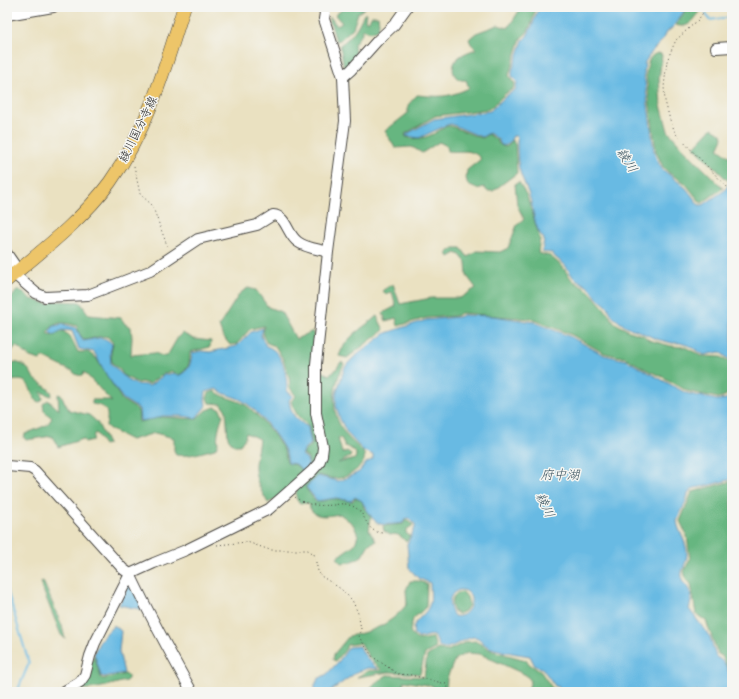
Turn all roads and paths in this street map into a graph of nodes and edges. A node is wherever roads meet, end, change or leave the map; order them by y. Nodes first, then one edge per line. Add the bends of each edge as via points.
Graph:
1 (53, 7) edge
2 (184, 7) edge
3 (323, 7) edge
4 (408, 7) edge
5 (707, 7) edge
6 (7, 15) edge
7 (732, 47) edge
8 (716, 48) dead end
9 (343, 77) junction
10 (127, 155) junction
11 (732, 192) edge
12 (328, 252) junction
13 (7, 254) edge
14 (171, 257) junction
15 (13, 275) edge
16 (7, 466) edge
17 (289, 491) junction
18 (732, 530) edge
19 (383, 533) dead end
20 (199, 544) junction
21 (732, 555) edge
22 (130, 574) junction
23 (63, 692) edge
24 (192, 692) edge
25 (447, 692) edge

1 - 6 street
2 - 10 main road, 綾川国分寺線 via 155,97
3 - 9 street via 324,20
4 - 9 street
5 - 11 path via 698,20 676,40 667,61 665,101 676,134
7 - 8 street
9 - 12 street via 345,121
10 - 14 path via 133,163 140,194 152,205
10 - 15 main road, 綾川国分寺線 via 109,182 78,218
12 - 14 street via 298,242 281,219 272,216 257,225 198,239
12 - 17 street via 316,364 316,412 323,447 322,455 319,463
13 - 15 street
14 - 15 street via 150,271 88,295 45,297 36,294
16 - 22 street via 30,468 35,471 123,570
17 - 19 path via 301,502 311,505 349,504 358,509 370,529 376,533
17 - 20 street via 269,509
18 - 21 path
20 - 22 street
20 - 25 path via 247,542 270,550 308,550 314,554 321,576 352,600 358,613 360,640 373,657 398,674 446,684
22 - 23 street via 95,643 85,675 80,682
22 - 24 street

